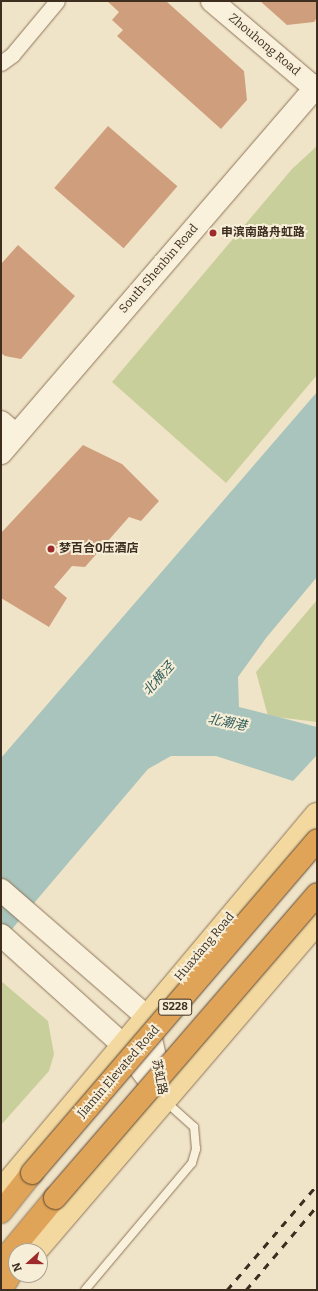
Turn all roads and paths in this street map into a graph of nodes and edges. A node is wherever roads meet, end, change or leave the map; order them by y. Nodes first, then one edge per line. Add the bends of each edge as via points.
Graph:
1 (57, 1) edge
2 (212, 1) edge
3 (1, 63) edge
4 (316, 88) edge
5 (8, 428) edge
6 (1, 453) edge
7 (317, 814) edge
8 (317, 841) edge
9 (1, 890) edge
10 (317, 895) edge
11 (317, 923) edge
12 (7, 940) edge
13 (146, 1016) junction
14 (123, 1045) junction
15 (164, 1100) junction
16 (32, 1173) junction
17 (1, 1190) edge
18 (55, 1198) junction
19 (1, 1199) edge
20 (1, 1212) edge
21 (29, 1243) edge
22 (43, 1243) edge
23 (1, 1263) edge
24 (8, 1279) edge
25 (2, 1290) edge
26 (85, 1290) edge

1 - 3 street via 12,56
2 - 4 main road, Zhouhong Road
4 - 5 main road, South Shenbin Road
5 - 6 main road, South Shenbin Road
7 - 13 main road, Huaxiang Road
8 - 16 highway, Jiamin Elevated Road / S228, bridge
9 - 13 main road
10 - 18 highway, S228, bridge
11 - 15 main road
12 - 14 main road, 苏虹路
13 - 14 main road, Huaxiang Road
13 - 15 main road, 苏虹路
14 - 15 main road, 苏虹路
14 - 17 main road, Huaxiang Road
15 - 22 main road
15 - 26 lane via 194,1126 196,1149 192,1163
16 - 19 highway
16 - 20 highway, Jiamin Elevated Road / S228
18 - 21 highway
18 - 23 highway, S228
24 - 25 highway

